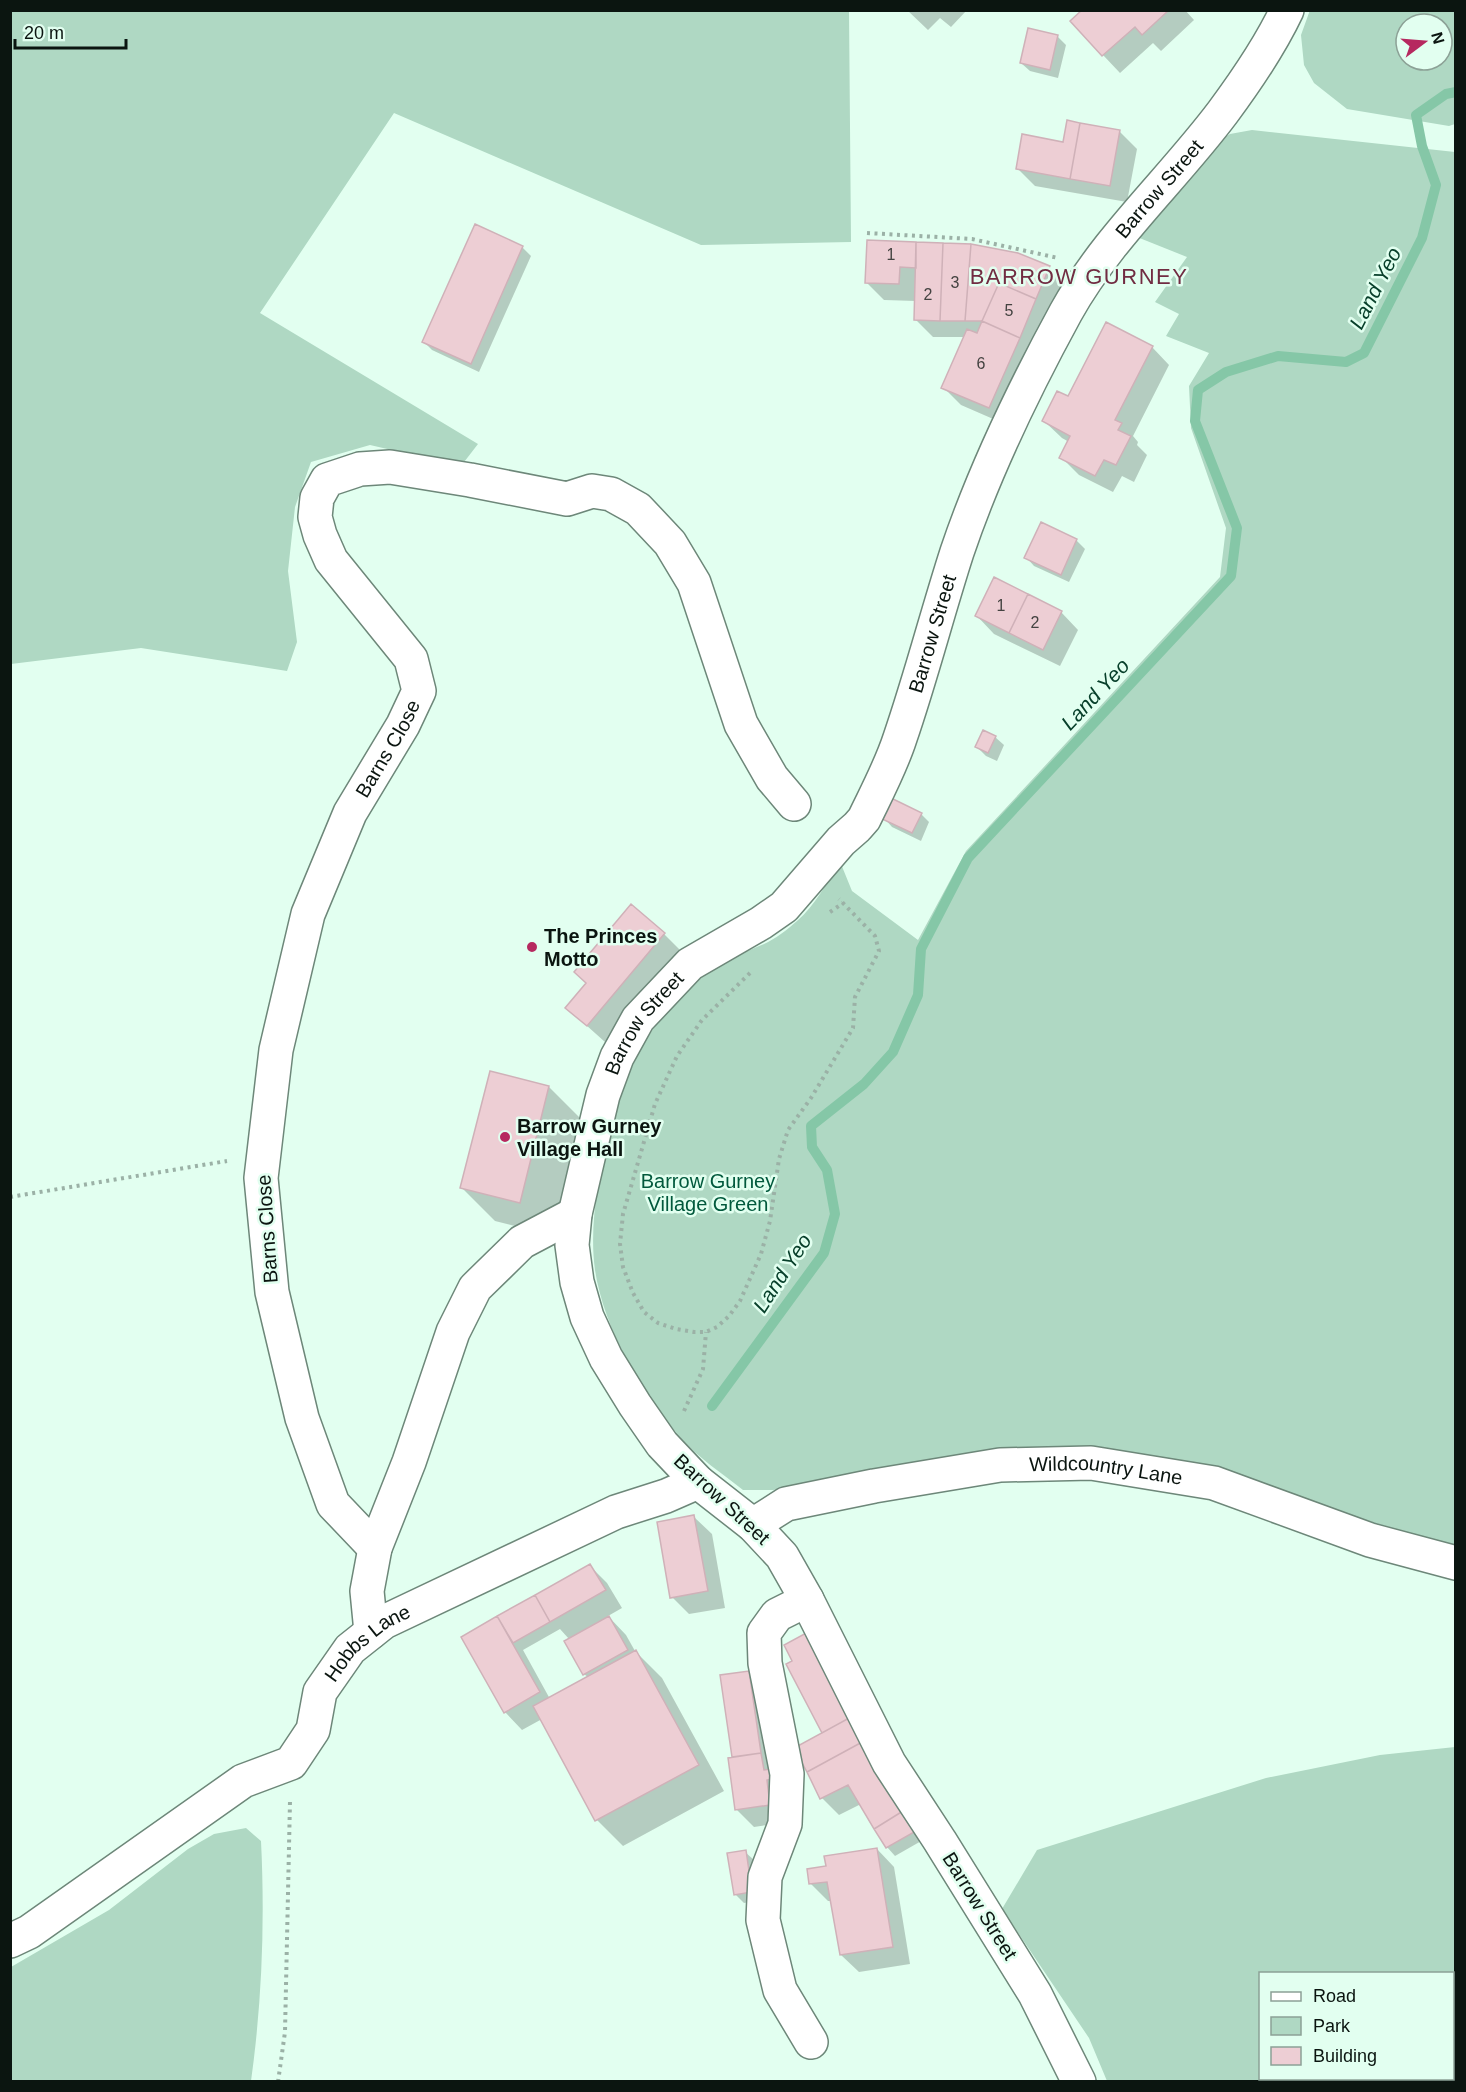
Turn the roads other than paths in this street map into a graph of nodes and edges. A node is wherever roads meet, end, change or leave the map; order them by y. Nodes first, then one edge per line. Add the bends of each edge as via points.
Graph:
1 (1287, 10) edge
2 (794, 804) dead end
3 (575, 1214) junction
4 (698, 1482) junction
5 (753, 1525) junction
6 (375, 1548) junction
7 (1455, 1563) edge
8 (807, 1600) junction
9 (371, 1632) junction
10 (10, 1941) edge
11 (811, 2042) dead end
12 (1079, 2082) edge

1 - 3 main road, Barrow Street via 1223,112 1086,278 1065,315 977,497 900,740 864,819 784,907 690,963 638,1019 617,1057 603,1095
2 - 6 main road, Barns Close via 772,778 741,724 694,583 670,543 638,509 611,494 592,491 567,499 390,467 360,469 327,480 317,498 315,518 324,543 332,560 411,658 419,691 404,726 350,813 308,914 276,1050 261,1178 272,1292 302,1418 333,1504
3 - 4 main road, Barrow Street via 572,1245 587,1317 634,1405 662,1444
3 - 6 main road via 522,1242 475,1288 453,1332
4 - 5 main road, Barrow Street
4 - 9 main road, Hobbs Lane via 616,1512 533,1550 384,1622
5 - 7 main road, Wildcountry Lane via 786,1504 874,1486 1000,1465 1091,1463 1214,1483 1370,1540
5 - 8 main road, Barrow Street via 782,1556
6 - 9 main road via 367,1591
8 - 11 main road via 777,1615 764,1633 765,1663 787,1774 785,1824 765,1877 763,1920 780,1990
8 - 12 main road, Barrow Street via 889,1763 1035,1994
9 - 10 main road, Hobbs Lane via 350,1649 320,1692 312,1730 291,1763 243,1781 29,1932

